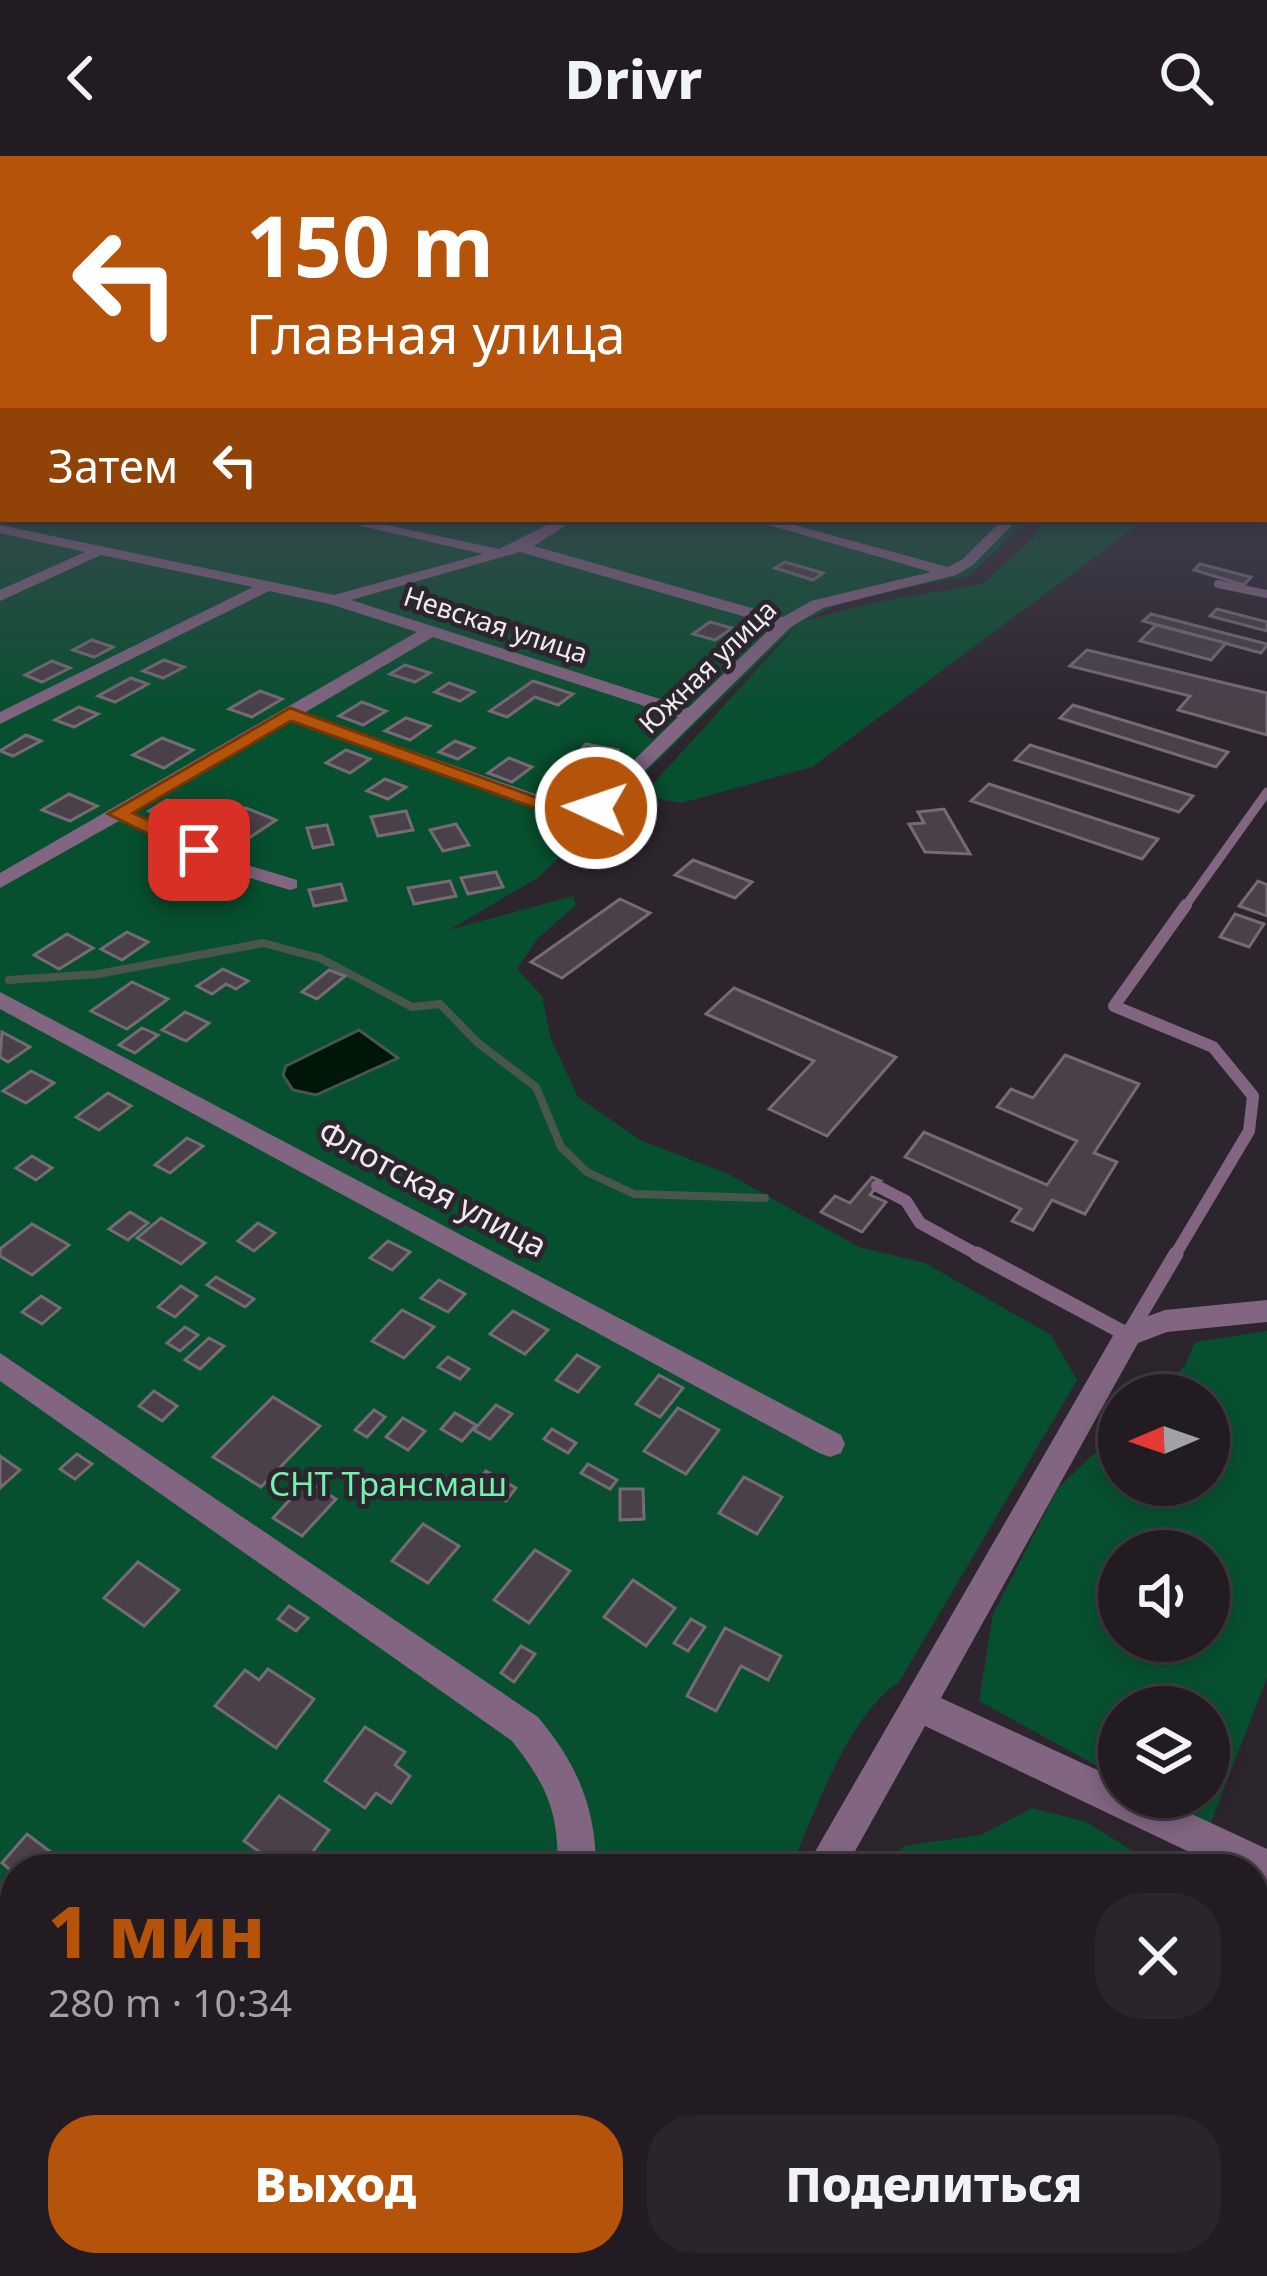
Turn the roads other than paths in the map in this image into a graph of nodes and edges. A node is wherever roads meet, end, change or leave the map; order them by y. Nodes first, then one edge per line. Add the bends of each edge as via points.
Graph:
1 (352, 522) edge
2 (565, 522) edge
3 (766, 522) edge
4 (1007, 522) edge
5 (0, 529) edge
6 (521, 547) junction
7 (95, 553) junction
8 (498, 553) junction
9 (950, 572) junction
10 (1218, 584) dead end
11 (262, 589) junction
12 (1267, 594) edge
13 (0, 596) edge
14 (334, 600) junction
15 (784, 623) junction
16 (432, 631) junction
17 (290, 714) junction
18 (693, 716) junction
19 (0, 719) edge
20 (1267, 792) edge
21 (118, 814) junction
22 (0, 882) edge
23 (290, 884) dead end
24 (0, 999) edge
25 (877, 1186) dead end
26 (1267, 1311) edge
27 (1128, 1335) junction
28 (7, 1381) edge
29 (830, 1444) dead end
30 (918, 1705) junction
31 (577, 1854) edge
32 (833, 1854) edge
33 (1235, 1854) edge

1 - 8 street
2 - 6 street
3 - 9 street
4 - 9 street, Южная улица
5 - 7 street, Невская улица
6 - 8 street
6 - 15 street
7 - 11 street, Невская улица
7 - 13 street
8 - 14 street
9 - 15 street, Южная улица via 817,604
10 - 12 lane
11 - 14 street, Невская улица
11 - 19 street
14 - 16 street, Невская улица
15 - 18 street, Южная улица
16 - 17 street
16 - 18 street, Невская улица
17 - 18 street, Южная улица via 579,817
17 - 21 street
20 - 27 lane via 1114,1006 1213,1047 1253,1096 1249,1132
21 - 22 street
21 - 23 street
24 - 29 street, Флотская улица
25 - 27 lane via 906,1202 920,1223
26 - 27 street via 1165,1322
27 - 30 street
28 - 31 street via 525,1729 564,1775
30 - 32 street
30 - 33 street

